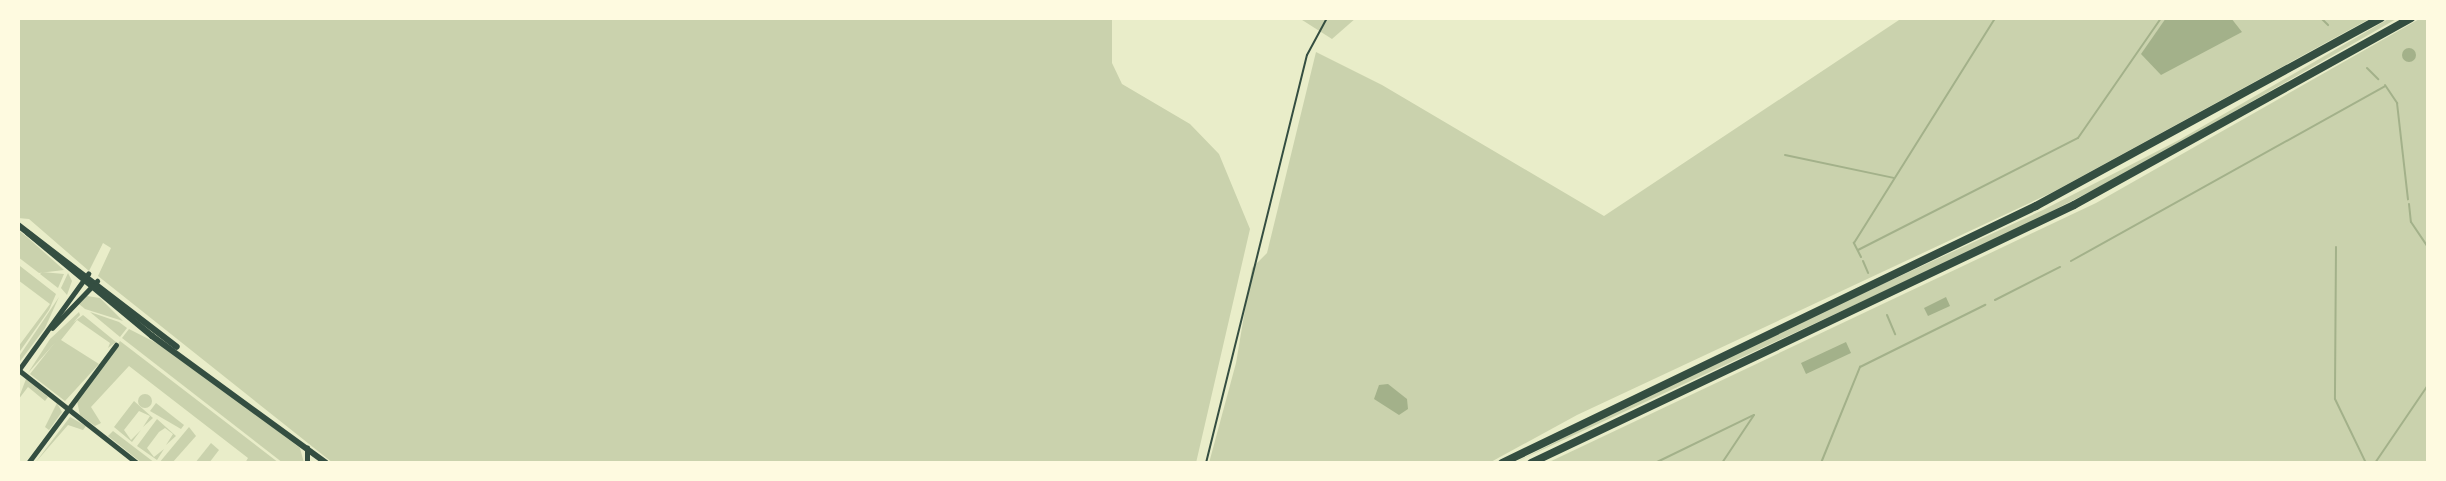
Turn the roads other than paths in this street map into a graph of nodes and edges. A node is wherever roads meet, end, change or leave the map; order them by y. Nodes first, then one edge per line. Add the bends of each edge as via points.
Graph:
1 (1327, 18) edge
2 (2381, 18) edge
3 (2411, 18) edge
4 (18, 225) edge
5 (28, 233) junction
6 (87, 274) junction
7 (82, 281) junction
8 (97, 281) junction
9 (91, 288) junction
10 (50, 330) junction
11 (116, 345) dead end
12 (187, 356) junction
13 (18, 370) edge
14 (68, 409) junction
15 (307, 448) junction
16 (28, 463) edge
17 (137, 463) edge
18 (306, 463) edge
19 (326, 463) edge
20 (1206, 463) edge
21 (1503, 463) edge
22 (1531, 463) edge

1 - 20 lane via 1302,75
2 - 21 highway via 2036,206
3 - 22 highway via 2053,216
4 - 5 main road
5 - 6 main road
5 - 7 main road
6 - 7 street
6 - 8 main road
7 - 9 main road
7 - 10 street
8 - 9 street
8 - 12 main road
9 - 10 street
9 - 12 main road
10 - 13 street
11 - 14 street
12 - 15 main road
13 - 14 street
14 - 16 street
14 - 17 street
15 - 18 street
15 - 19 main road

